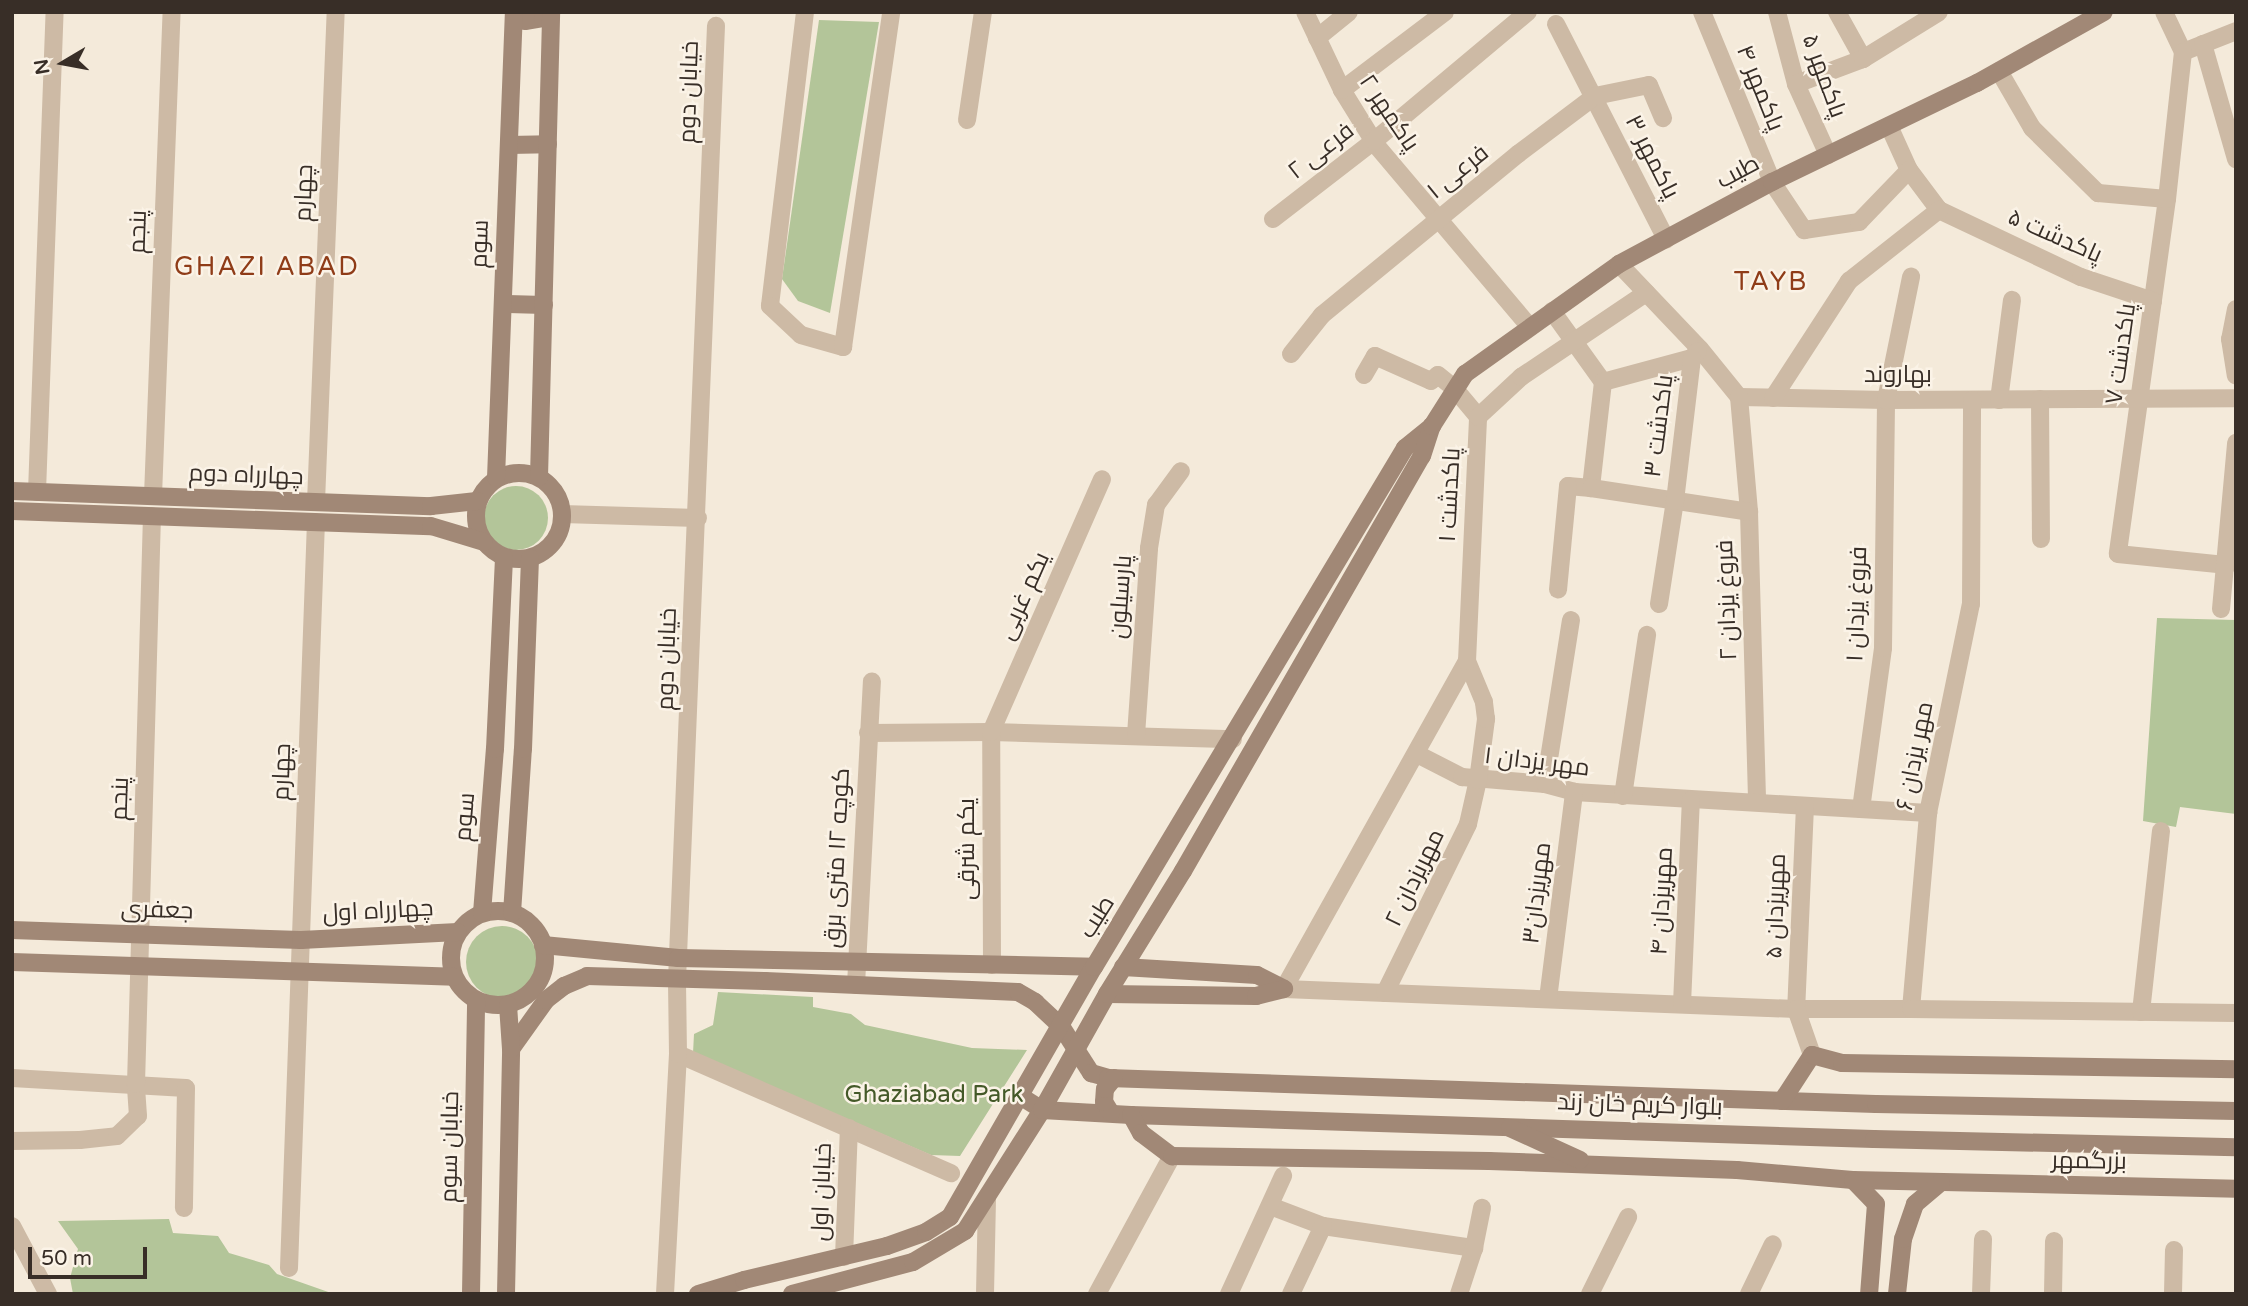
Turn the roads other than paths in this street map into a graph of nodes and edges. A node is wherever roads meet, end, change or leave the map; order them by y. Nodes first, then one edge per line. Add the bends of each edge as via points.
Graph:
1 (55, 12) edge
2 (172, 12) edge
3 (336, 12) edge
4 (514, 12) edge
5 (550, 12) edge
6 (805, 12) edge
7 (891, 12) edge
8 (983, 12) edge
9 (1305, 12) edge
10 (1350, 12) edge
11 (1446, 12) edge
12 (1528, 12) edge
13 (1702, 12) edge
14 (1777, 12) edge
15 (1837, 12) edge
16 (2104, 12) edge
17 (2164, 12) edge
18 (1931, 15) edge
19 (2080, 18) edge
20 (1556, 24) dead end
21 (716, 26) dead end
22 (2236, 31) edge
23 (1317, 38) junction
24 (2203, 44) junction
25 (2183, 52) junction
26 (1863, 59) junction
27 (1999, 71) junction
28 (1796, 84) junction
29 (1342, 90) junction
30 (1595, 96) junction
31 (1663, 118) dead end
32 (967, 120) dead end
33 (1889, 126) junction
34 (1374, 141) junction
35 (509, 145) junction
36 (548, 145) junction
37 (1828, 155) junction
38 (2236, 159) edge
39 (1909, 170) junction
40 (1772, 182) junction
41 (2167, 199) junction
42 (1939, 210) junction
43 (1273, 219) dead end
44 (1439, 219) junction
45 (1666, 239) junction
46 (1619, 264) junction
47 (1911, 276) dead end
48 (1646, 293) junction
49 (2012, 300) dead end
50 (2153, 301) junction
51 (503, 304) junction
52 (544, 305) junction
53 (2236, 309) edge
54 (1552, 311) junction
55 (1530, 327) junction
56 (1574, 341) junction
57 (1291, 354) dead end
58 (1696, 354) junction
59 (1364, 374) dead end
60 (2236, 376) edge
61 (1603, 382) junction
62 (1454, 388) junction
63 (1739, 397) junction
64 (1773, 398) junction
65 (2140, 398) junction
66 (2236, 398) edge
67 (2040, 399) junction
68 (1886, 400) junction
69 (1972, 400) junction
70 (1999, 400) junction
71 (1478, 417) junction
72 (1432, 426) junction
73 (2236, 443) edge
74 (1181, 471) dead end
75 (539, 477) junction
76 (496, 478) junction
77 (1102, 479) dead end
78 (1591, 488) junction
79 (12, 491) edge
80 (37, 492) junction
81 (153, 496) junction
82 (1675, 500) junction
83 (316, 502) junction
84 (477, 502) junction
85 (12, 511) edge
86 (1749, 512) junction
87 (562, 514) junction
88 (152, 516) junction
89 (698, 518) junction
90 (316, 522) junction
91 (2041, 539) dead end
92 (484, 542) junction
93 (504, 557) junction
94 (530, 558) junction
95 (2227, 565) junction
96 (1558, 590) dead end
97 (1659, 604) dead end
98 (2221, 610) dead end
99 (1571, 620) dead end
100 (1647, 635) dead end
101 (1468, 661) junction
102 (872, 681) dead end
103 (991, 732) junction
104 (868, 733) junction
105 (1136, 736) junction
106 (1233, 739) junction
107 (495, 749) junction
108 (1254, 749) junction
109 (523, 750) junction
110 (1417, 754) junction
111 (1478, 780) junction
112 (1545, 785) junction
113 (1574, 792) junction
114 (1623, 796) junction
115 (1691, 800) junction
116 (1757, 802) junction
117 (1805, 806) junction
118 (1861, 809) junction
119 (1928, 813) junction
120 (2161, 831) dead end
121 (482, 913) junction
122 (512, 913) junction
123 (12, 930) edge
124 (458, 932) junction
125 (141, 934) junction
126 (301, 940) junction
127 (543, 945) junction
128 (678, 958) junction
129 (12, 962) edge
130 (856, 963) junction
131 (992, 965) junction
132 (1094, 967) junction
133 (1123, 967) junction
134 (140, 968) junction
135 (1148, 968) junction
136 (300, 974) junction
137 (454, 977) junction
138 (677, 980) junction
139 (856, 985) junction
140 (1284, 989) junction
141 (1385, 993) junction
142 (1107, 994) junction
143 (1143, 994) junction
144 (1548, 999) junction
145 (476, 1001) junction
146 (1682, 1004) junction
147 (508, 1005) junction
148 (1796, 1009) junction
149 (1911, 1009) junction
150 (2141, 1012) junction
151 (2236, 1013) edge
152 (1061, 1026) junction
153 (511, 1049) junction
154 (1076, 1050) junction
155 (678, 1054) junction
156 (1812, 1055) junction
157 (2236, 1069) edge
158 (12, 1078) edge
159 (1114, 1078) junction
160 (136, 1084) junction
161 (1020, 1096) junction
162 (1782, 1101) junction
163 (1042, 1110) junction
164 (2236, 1111) edge
165 (1111, 1113) junction
166 (1131, 1115) junction
167 (1502, 1125) junction
168 (849, 1128) junction
169 (12, 1141) edge
170 (2236, 1147) edge
171 (1172, 1156) junction
172 (1590, 1165) junction
173 (475, 1167) junction
174 (507, 1170) junction
175 (951, 1173) dead end
176 (1283, 1176) dead end
177 (1853, 1180) junction
178 (1941, 1182) junction
179 (2236, 1189) edge
180 (987, 1198) junction
181 (1270, 1206) junction
182 (184, 1208) dead end
183 (1482, 1208) dead end
184 (1628, 1217) dead end
185 (12, 1226) edge
186 (1324, 1226) junction
187 (1983, 1239) dead end
188 (2054, 1241) dead end
189 (1773, 1244) dead end
190 (1474, 1248) junction
191 (2174, 1250) dead end
192 (844, 1257) junction
193 (289, 1268) dead end
194 (843, 1287) edge
195 (48, 1294) edge
196 (471, 1294) edge
197 (506, 1294) edge
198 (665, 1294) edge
199 (698, 1294) edge
200 (792, 1294) edge
201 (985, 1294) edge
202 (1097, 1294) edge
203 (1229, 1294) edge
204 (1291, 1294) edge
205 (1459, 1294) edge
206 (1590, 1294) edge
207 (1749, 1294) edge
208 (1869, 1294) edge
209 (1897, 1294) edge
210 (1981, 1294) edge
211 (2053, 1294) edge
212 (2172, 1294) edge

1 - 80 street
2 - 81 street, پنجم
3 - 83 street, چهارم
4 - 5 main road via 525,21
4 - 35 main road, سوم
5 - 36 main road
6 - 7 street via 770,306 801,335 843,346
8 - 32 street
9 - 23 street, پاکمهر ۲
10 - 23 street
11 - 29 street
12 - 34 street, فرعی ۲
13 - 40 street, پاکمهر ۴
14 - 28 street, پاکمهر ۵
15 - 26 street
16 - 19 main road, طیب
17 - 25 street
18 - 26 street
19 - 27 main road, طیب
20 - 30 street, پاکمهر ۳
21 - 89 street, خیابان دوم
22 - 24 street
23 - 29 street, پاکمهر ۲
24 - 25 street
24 - 38 street
25 - 41 street, پاکدشت ۷
26 - 28 street
27 - 33 main road, طیب
27 - 41 street via 2032,128 2098,193
28 - 37 street, پاکمهر ۵
29 - 34 street, پاکمهر ۲
30 - 31 street, فرعی ۱ via 1649,85
30 - 44 street, فرعی ۱
30 - 45 street, پاکمهر ۳
33 - 37 main road, طیب
33 - 39 street
34 - 43 street, فرعی ۲
34 - 44 street, پاکمهر ۲
35 - 36 main road
35 - 51 main road, سوم
36 - 52 main road
37 - 40 main road, طیب
39 - 40 street, پاکمهر ۴ via 1859,222 1804,230
39 - 42 street
40 - 45 main road, طیب
41 - 50 street, پاکدشت ۷
42 - 50 street, پاکدشت ۵ via 2081,277
42 - 64 street via 1849,281
44 - 55 street, پاکمهر ۲
44 - 57 street, فرعی ۱ via 1322,316
45 - 46 main road, طیب
46 - 48 street
46 - 54 main road, طیب
47 - 68 street, فروغ یزدان ۱
48 - 56 street, پاکدشت ۱
48 - 58 street
49 - 70 street
50 - 65 street, پاکدشت ۷
51 - 52 main road
51 - 76 main road, سوم
52 - 75 main road
53 - 60 street via 2230,339
54 - 55 main road, طیب
54 - 56 street
55 - 62 main road, طیب via 1465,374
56 - 61 street
56 - 71 street, پاکدشت ۱ via 1521,377
58 - 61 street
58 - 63 street
58 - 82 street, پاکدشت ۳
59 - 62 street via 1375,356 1431,380 1438,375
61 - 78 street
62 - 71 street
62 - 72 main road, طیب
63 - 64 street, بهاروند
63 - 86 street, فروغ یزدان ۲
64 - 68 street, بهاروند
65 - 66 street, بهاروند
65 - 67 street, بهاروند
65 - 95 street, پاکدشت ۷ via 2118,554
67 - 70 street, بهاروند
67 - 91 street
68 - 69 street, بهاروند
68 - 118 street, فروغ یزدان ۱ via 1883,648
69 - 70 street, بهاروند
69 - 119 street, مهر یزدان ۶ via 1971,604
71 - 101 street, پاکدشت ۱
72 - 106 main road, طیب via 1405,447
72 - 108 main road, طیب via 1422,456
73 - 95 street
74 - 105 street, پارسیلون via 1156,505
75 - 76 main road via 525,472
75 - 87 main road via 551,486
76 - 84 main road
77 - 103 street, یکم غربی
78 - 82 street
78 - 96 street via 1568,486
79 - 80 main road, چهارراه دوم
80 - 81 main road, چهارراه دوم
81 - 83 main road, چهارراه دوم
81 - 88 main road
82 - 86 street
82 - 97 street, پاکدشت ۳
83 - 84 main road, چهارراه دوم via 430,506
83 - 90 main road
84 - 92 main road via 475,517
85 - 88 main road
86 - 116 street, فروغ یزدان ۲
87 - 89 street
87 - 94 main road via 553,542
88 - 90 main road
88 - 125 street, پنجم
89 - 128 street, خیابان دوم
90 - 92 main road via 430,526
90 - 126 street, چهارم
92 - 93 main road
93 - 94 main road
93 - 107 main road, سوم
94 - 109 main road
95 - 98 street
99 - 112 street
100 - 114 street
101 - 110 street
101 - 111 street, پاکدشت ۱ via 1486,719
102 - 104 street, کوچه ۱۲ متری برق
103 - 104 street
103 - 105 street
103 - 131 street, یکم شرقی
104 - 130 street, کوچه ۱۲ متری برق
105 - 106 street
106 - 108 main road
106 - 132 main road, طیب
107 - 109 main road
107 - 121 main road, سوم
108 - 133 main road, طیب
109 - 122 main road
110 - 111 street, مهر یزدان ۱ via 1462,777
110 - 140 street
111 - 112 street, مهر یزدان ۱
111 - 141 street, مهریزدان ۲ via 1468,824
112 - 113 street, مهر یزدان ۱
113 - 114 street, مهر یزدان ۱
113 - 144 street, مهریزدان۳
114 - 115 street, مهر یزدان ۱
115 - 116 street, مهر یزدان ۱
115 - 146 street, مهریزدان ۴
116 - 117 street, مهر یزدان ۱
117 - 118 street, مهر یزدان ۱
117 - 148 street, مهریزدان ۵
118 - 119 street, مهر یزدان ۱
119 - 149 street, مهر یزدان ۶
120 - 150 street
121 - 122 main road
121 - 124 main road
122 - 127 main road via 537,931
123 - 125 main road, جعفری
124 - 126 main road, چهارراه اول
124 - 137 main road via 450,962
125 - 126 main road, جعفری
125 - 134 street, پنجم
126 - 136 street, چهارم
127 - 128 main road
127 - 147 main road via 545,960 538,982 522,999
128 - 130 main road
128 - 138 street, خیابان دوم
129 - 134 main road
130 - 131 main road
130 - 139 street, کوچه ۱۲ متری برق
131 - 132 main road
132 - 152 main road, طیب
133 - 135 main road
133 - 142 main road, طیب
134 - 136 main road
134 - 160 street, پنجم
135 - 140 main road via 1257,975
135 - 143 main road via 1140,974 1138,984
136 - 137 main road
136 - 193 street
137 - 145 main road
138 - 139 main road, بلوار کریم خان زند
138 - 153 main road, بلوار کریم خان زند via 587,976 546,1000
138 - 155 street, خیابان دوم
139 - 152 main road, بلوار کریم خان زند via 1018,992
140 - 141 street
140 - 143 main road via 1256,996
141 - 144 street
142 - 143 main road
142 - 154 main road, طیب
144 - 146 street
145 - 147 main road
145 - 173 main road, خیابان سوم
146 - 148 street
147 - 153 main road
148 - 149 street
148 - 156 street
149 - 150 street
150 - 151 street
152 - 154 main road, بلوار کریم خان زند
152 - 161 main road, طیب
153 - 174 main road
154 - 159 main road, بلوار کریم خان زند via 1091,1073
154 - 163 main road, طیب
155 - 168 street
155 - 198 street, خیابان دوم
156 - 157 main road via 1842,1063
156 - 162 main road
158 - 160 street
159 - 162 main road, بلوار کریم خان زند
159 - 165 main road via 1105,1089 1104,1102
160 - 169 street, پنجم via 138,1116 117,1136
160 - 182 street via 186,1088
161 - 163 main road
161 - 192 main road, طیب via 950,1217 926,1232
162 - 164 main road, بلوار کریم خان زند
163 - 165 main road, بلوار کریم خان زند
163 - 180 main road, طیب
165 - 166 main road, بلوار کریم خان زند
166 - 167 main road, بلوار کریم خان زند
166 - 171 main road via 1141,1133
167 - 170 main road, بلوار کریم خان زند
167 - 172 main road
168 - 175 street
168 - 192 street, خیابان اول
171 - 172 main road, بزرگمهر
171 - 202 street
172 - 177 main road, بزرگمهر
173 - 174 main road
173 - 196 main road, خیابان سوم
174 - 197 main road
176 - 181 street
177 - 178 main road, بزرگمهر
177 - 208 main road via 1876,1205
178 - 179 main road, بزرگمهر
178 - 209 main road via 1915,1204 1903,1239
180 - 194 main road, طیب via 965,1231 913,1262
180 - 201 street
181 - 186 street
181 - 203 street
183 - 190 street
184 - 206 street
185 - 195 street
186 - 190 street
186 - 204 street
187 - 210 street
188 - 211 street
189 - 207 street
190 - 205 street
191 - 212 street
192 - 199 main road, طیب
194 - 200 main road, طیب

